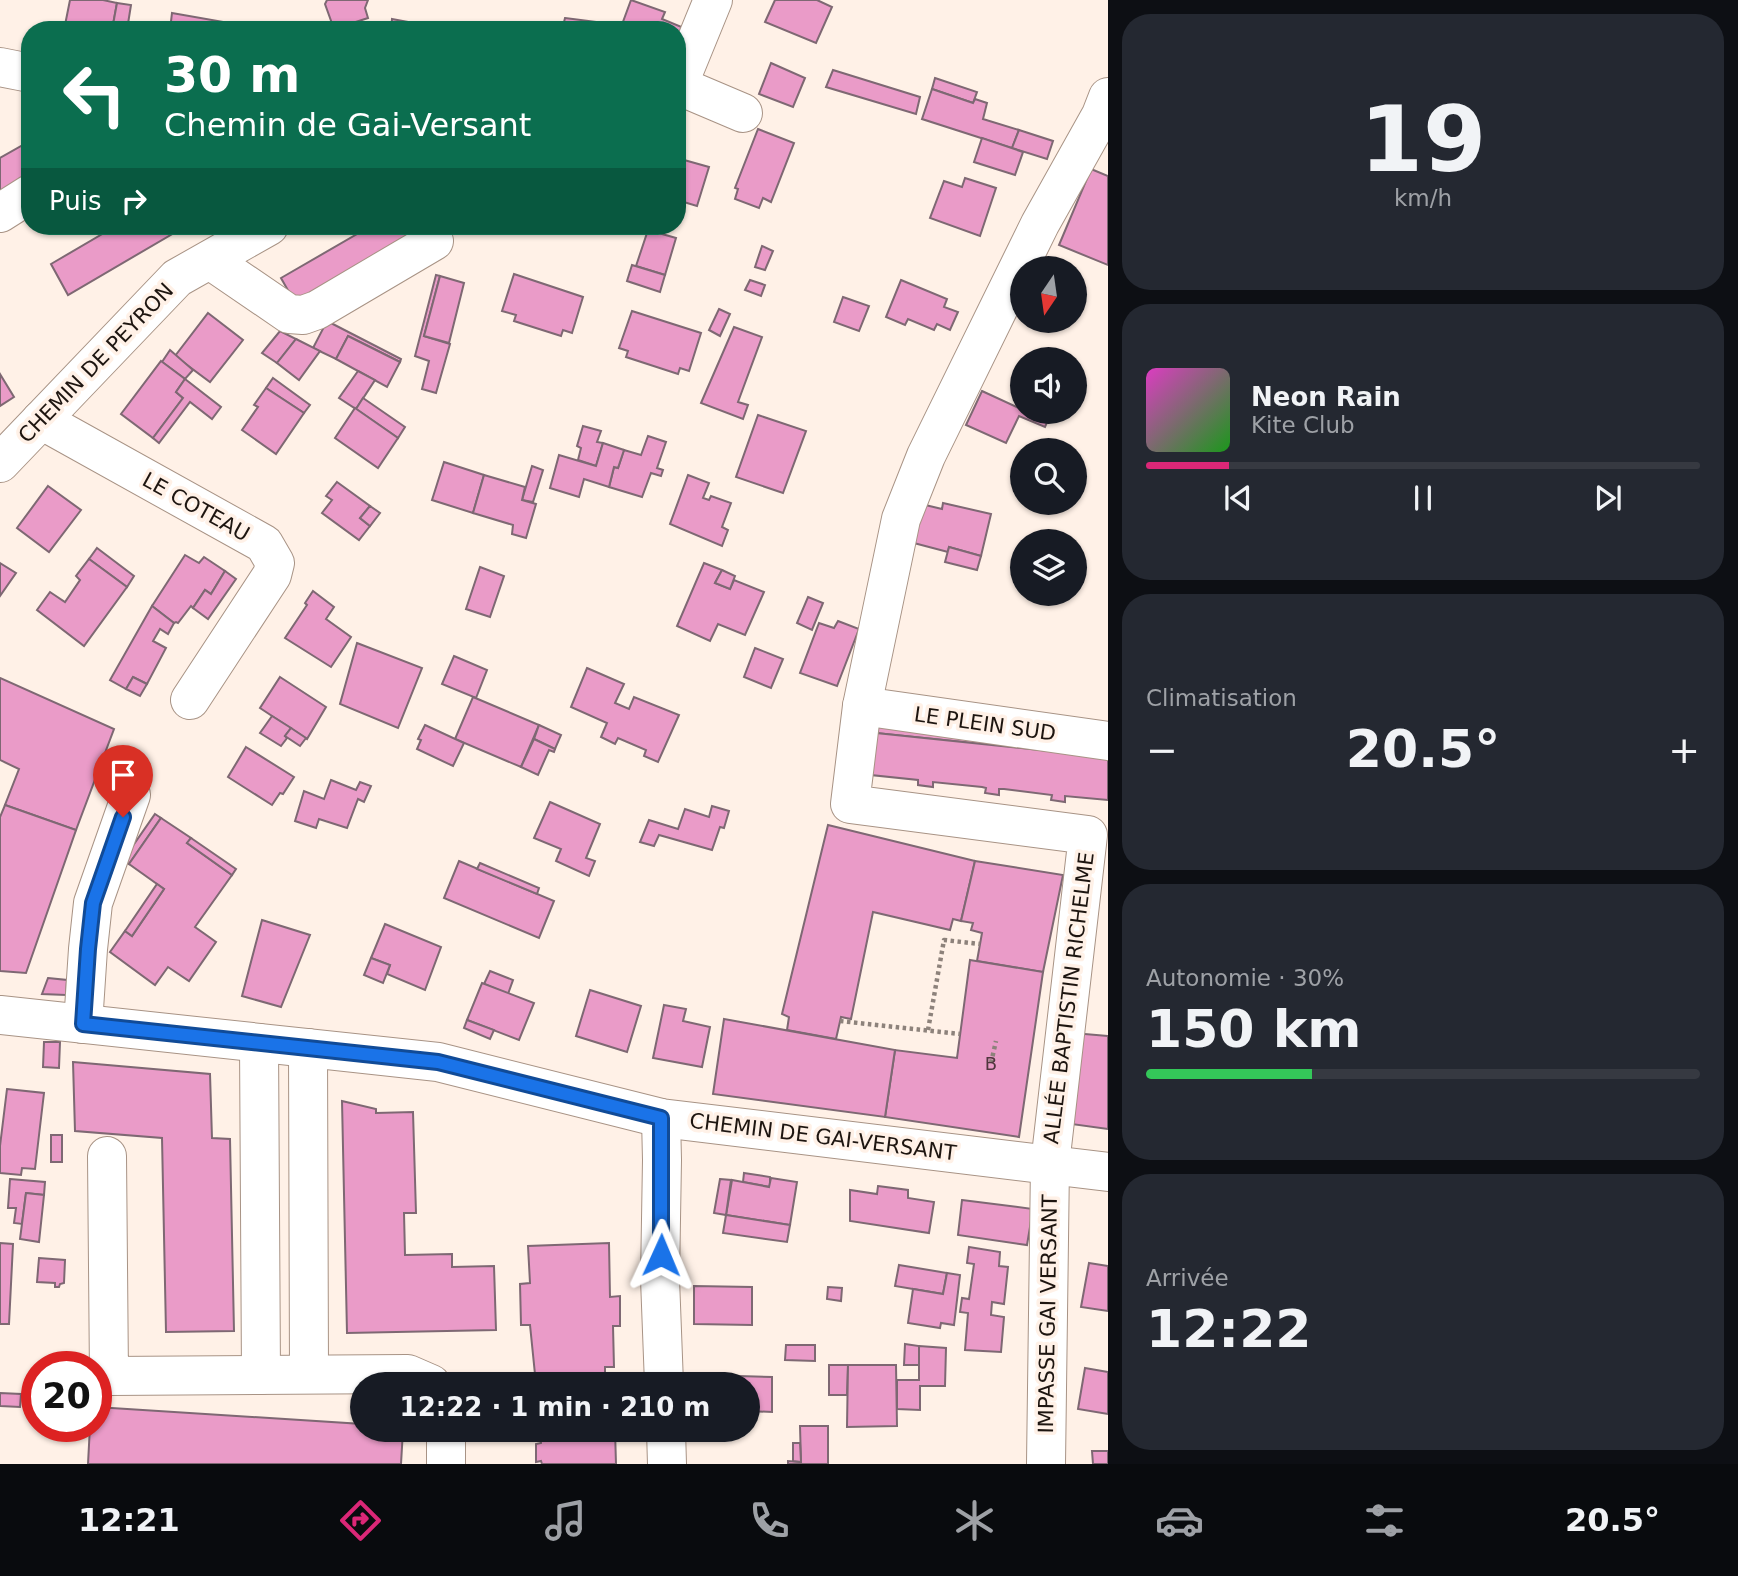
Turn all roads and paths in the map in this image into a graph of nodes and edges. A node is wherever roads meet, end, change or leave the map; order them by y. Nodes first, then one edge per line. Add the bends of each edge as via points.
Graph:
1 (713, 0) edge
2 (686, 66) edge
3 (0, 67) edge
4 (21, 71) edge
5 (686, 89) edge
6 (1108, 97) edge
7 (743, 113) dead end
8 (21, 200) edge
9 (0, 213) edge
10 (253, 235) edge
11 (434, 241) dead end
12 (210, 260) junction
13 (41, 420) junction
14 (0, 463) edge
15 (190, 700) dead end
16 (862, 706) junction
17 (1108, 741) edge
18 (131, 795) dead end
19 (1097, 863) edge
20 (980, 944) dead end
21 (0, 1015) edge
22 (840, 1021) dead end
23 (83, 1024) junction
24 (928, 1030) junction
25 (960, 1034) dead end
26 (996, 1041) dead end
27 (259, 1043) junction
28 (309, 1048) junction
29 (991, 1063) dead end
30 (661, 1118) junction
31 (107, 1156) dead end
32 (1050, 1164) junction
33 (1108, 1172) edge
34 (664, 1372) edge
35 (309, 1374) junction
36 (350, 1374) edge
37 (261, 1375) junction
38 (446, 1442) edge
39 (666, 1442) edge
40 (446, 1464) edge
41 (667, 1464) edge
42 (1046, 1464) edge

1 - 2 street
3 - 4 street
5 - 7 street
6 - 16 street via 926,456 901,519
8 - 9 street
10 - 12 street, CHEMIN DE PEYRON
11 - 12 street via 303,315 289,314
12 - 13 street, CHEMIN DE PEYRON via 177,278
13 - 14 street, CHEMIN DE PEYRON
13 - 15 street, LE COTEAU via 264,544 275,563 272,575
16 - 17 street, LE PLEIN SUD
16 - 19 street, ALLÉE BAPTISTIN RICHELME via 850,804 1088,835
18 - 23 street via 93,903
19 - 32 street, ALLÉE BAPTISTIN RICHELME
20 - 24 path via 944,940
21 - 23 street, CHEMIN DE GAI-VERSANT
22 - 24 path
23 - 27 street, CHEMIN DE GAI-VERSANT
24 - 25 path
26 - 29 path
27 - 28 street, CHEMIN DE GAI-VERSANT
27 - 37 street
28 - 30 street, CHEMIN DE GAI-VERSANT via 438,1062
28 - 35 street
30 - 32 street, CHEMIN DE GAI-VERSANT
30 - 34 street
31 - 37 street via 110,1377
32 - 33 street, CHEMIN DE GAI-VERSANT
32 - 42 street, IMPASSE GAI VERSANT
35 - 36 street
35 - 37 street
38 - 40 street
39 - 41 street

